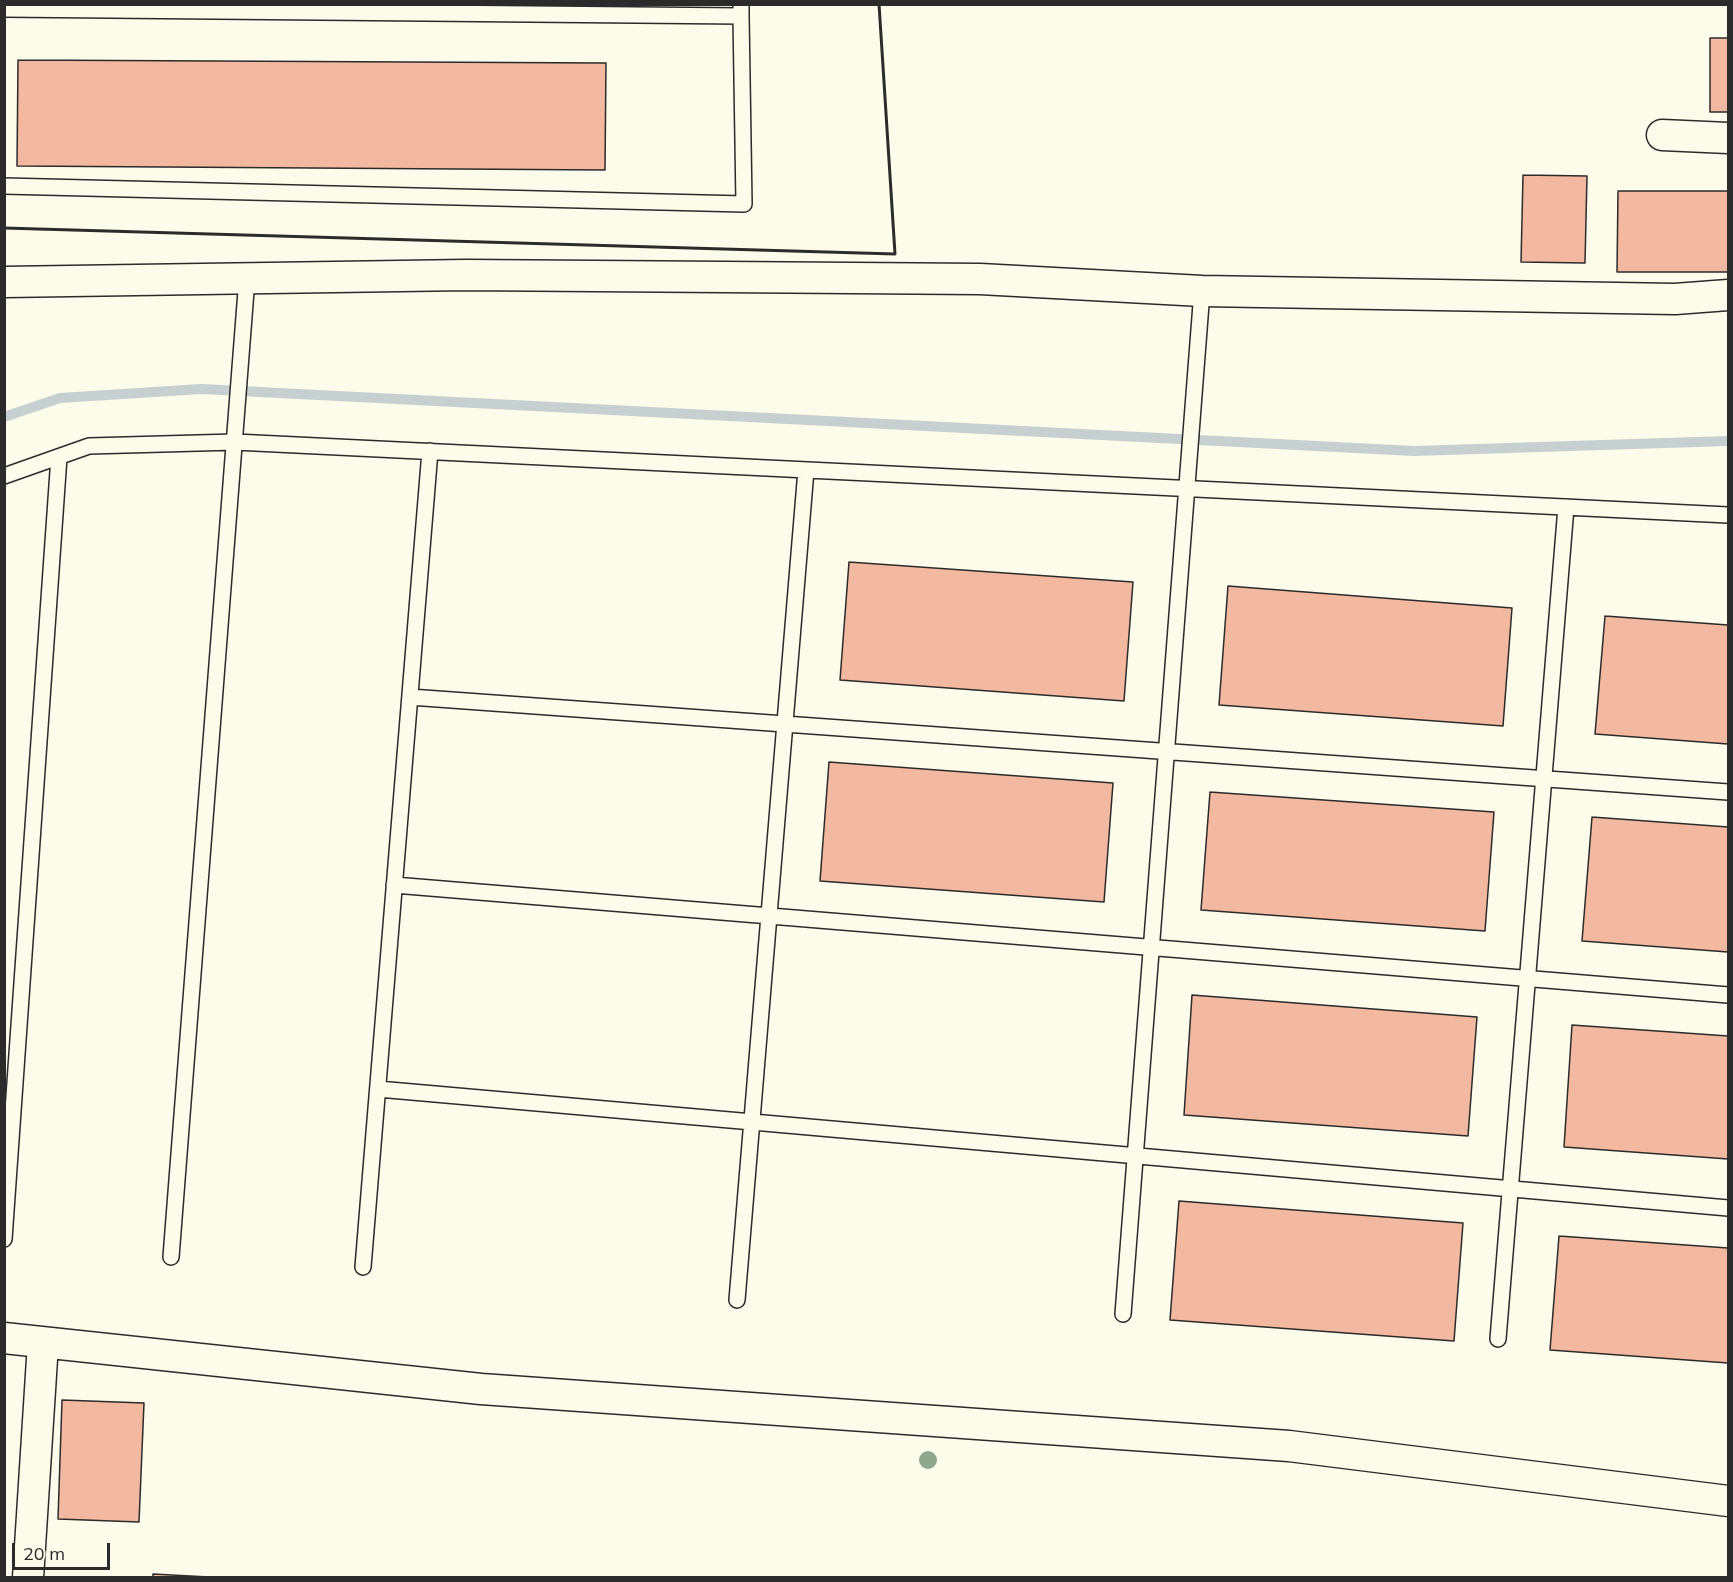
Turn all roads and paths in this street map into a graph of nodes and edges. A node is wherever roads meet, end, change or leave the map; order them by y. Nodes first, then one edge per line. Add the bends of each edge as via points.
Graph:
1 (107, 7) edge
2 (4, 9) edge
3 (741, 10) edge
4 (1662, 135) dead end
5 (1728, 138) edge
6 (4, 186) edge
7 (247, 278) junction
8 (4, 282) edge
9 (1202, 291) junction
10 (1728, 295) edge
11 (235, 441) junction
12 (430, 451) junction
13 (59, 457) junction
14 (806, 470) junction
15 (4, 476) edge
16 (1187, 489) junction
17 (1566, 507) junction
18 (1728, 515) edge
19 (410, 697) junction
20 (784, 724) junction
21 (1166, 751) junction
22 (1544, 778) junction
23 (1728, 792) edge
24 (394, 885) junction
25 (768, 916) junction
26 (1151, 947) junction
27 (1528, 978) junction
28 (1728, 995) edge
29 (378, 1089) junction
30 (752, 1122) junction
31 (1135, 1155) junction
32 (1511, 1189) junction
33 (1728, 1208) edge
34 (4, 1239) edge
35 (171, 1257) dead end
36 (363, 1267) dead end
37 (737, 1300) dead end
38 (1123, 1314) dead end
39 (4, 1338) edge
40 (1498, 1339) dead end
41 (44, 1343) junction
42 (1728, 1501) edge
43 (28, 1578) edge

1 - 2 lane
1 - 3 lane
3 - 6 lane via 744,204
4 - 5 street
7 - 8 street
7 - 9 street via 478,275 980,279
7 - 11 lane
9 - 10 street via 1675,299
9 - 16 lane
11 - 12 lane
11 - 13 lane via 89,446
11 - 35 lane
12 - 14 lane
12 - 19 lane
13 - 15 lane
13 - 34 lane
14 - 16 lane
14 - 20 lane
16 - 17 lane
16 - 21 lane
17 - 18 lane
17 - 22 lane
19 - 20 lane
19 - 24 lane
20 - 21 lane
20 - 25 lane
21 - 22 lane
21 - 26 lane
22 - 23 lane
22 - 27 lane
24 - 25 lane
24 - 29 lane
25 - 26 lane
25 - 30 lane
26 - 27 lane
26 - 31 lane
27 - 28 lane
27 - 32 lane
29 - 30 lane
29 - 36 lane
30 - 31 lane
30 - 37 lane
31 - 32 lane
31 - 38 lane
32 - 33 lane
32 - 40 lane
39 - 41 street
41 - 42 street via 481,1389 1290,1446
41 - 43 street

